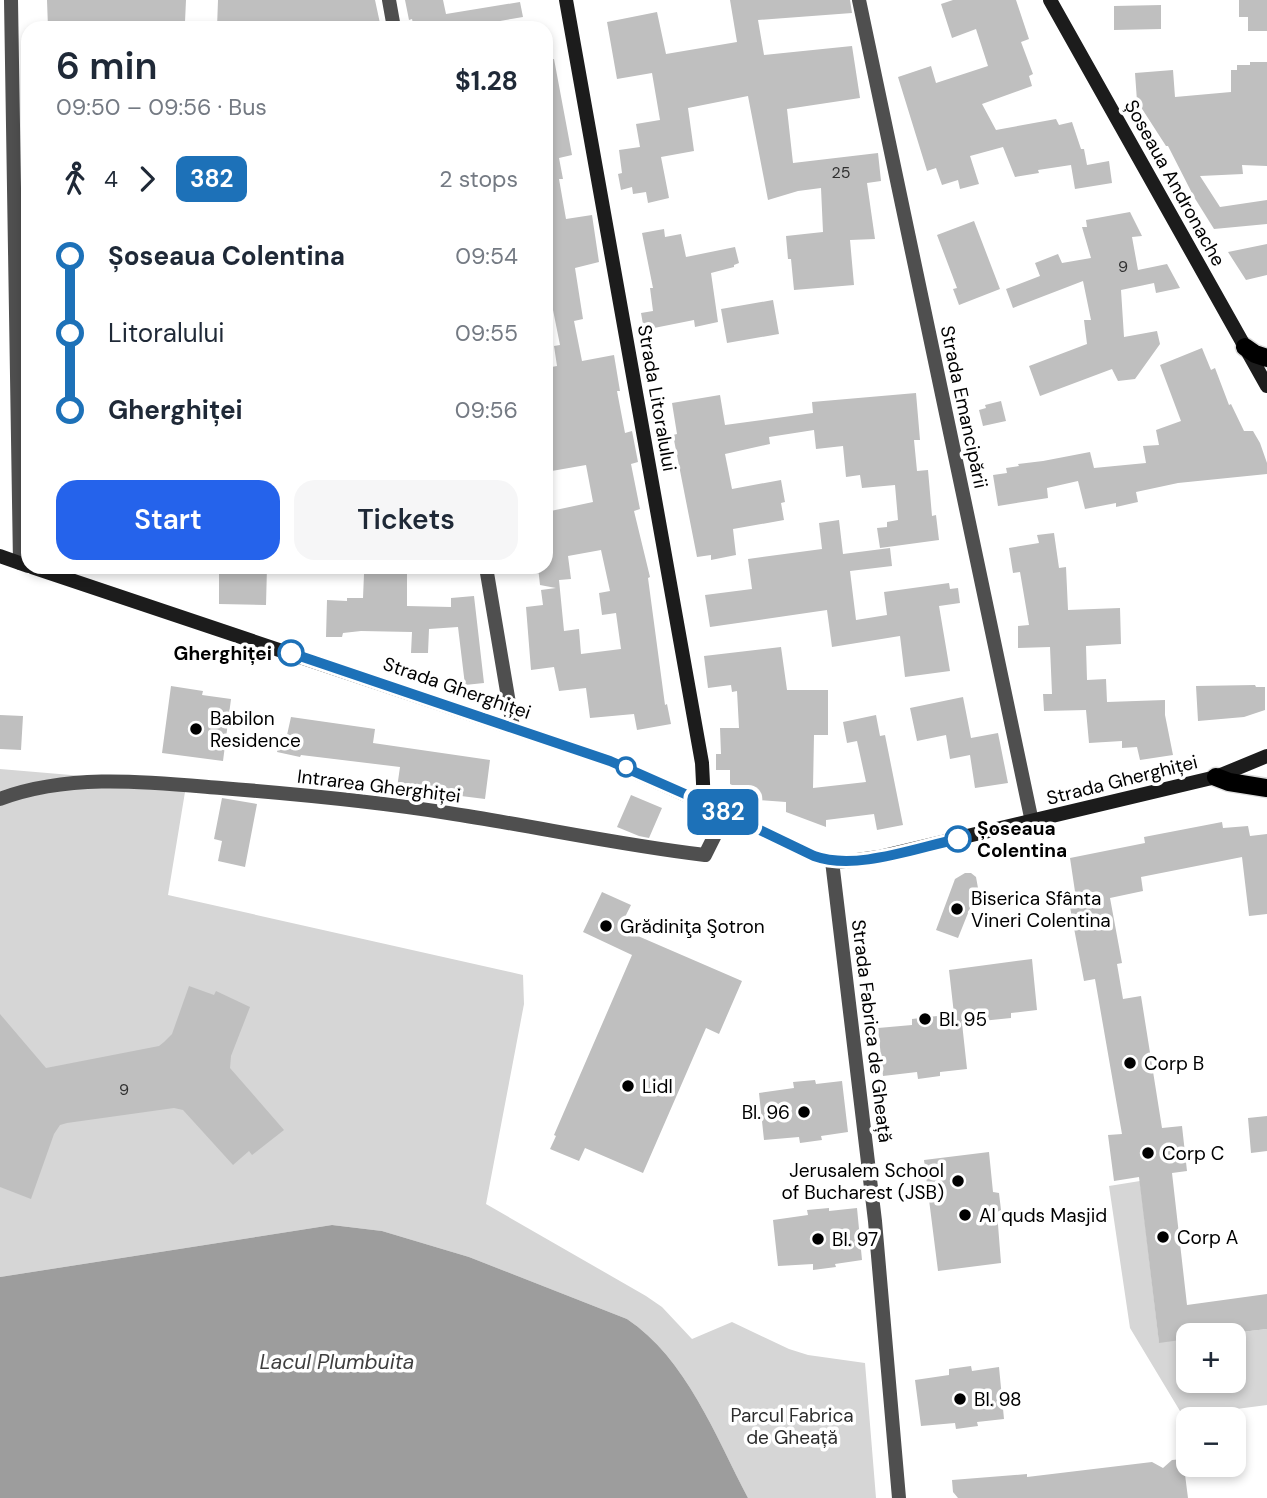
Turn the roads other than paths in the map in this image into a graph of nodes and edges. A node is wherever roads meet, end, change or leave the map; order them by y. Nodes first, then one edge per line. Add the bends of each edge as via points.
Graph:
1 (11, 0) edge
2 (389, 0) edge
3 (566, 0) edge
4 (859, 0) edge
5 (1050, 0) edge
6 (393, 21) edge
7 (21, 193) edge
8 (1245, 347) junction
9 (1267, 358) edge
10 (1267, 386) edge
11 (0, 556) edge
12 (21, 563) edge
13 (54, 574) edge
14 (487, 574) edge
15 (513, 727) junction
16 (1267, 756) edge
17 (1216, 777) junction
18 (1267, 788) edge
19 (0, 799) edge
20 (704, 803) junction
21 (726, 813) junction
22 (1032, 822) junction
23 (832, 861) junction
24 (899, 1498) edge

1 - 7 street
2 - 6 street
3 - 20 main road, Strada Litoralului via 702,763
4 - 22 street, Strada Emancipării
5 - 8 main road, Șoseaua Andronache
8 - 9 main road
8 - 10 main road, Șoseaua Andronache
11 - 12 main road, Strada Gherghiței
13 - 15 main road, Strada Gherghiței
14 - 15 street
15 - 20 main road, Strada Gherghiței via 629,768
16 - 17 main road, Strada Gherghiței
17 - 18 main road
17 - 22 main road, Strada Gherghiței
19 - 21 street, Intrarea Gherghiței via 69,783 122,781 275,792 447,813 705,855
20 - 21 main road, Strada Gherghiței
21 - 23 main road, Strada Gherghiței
22 - 23 main road, Strada Gherghiței via 879,857
23 - 24 street, Strada Fabrica de Gheață via 874,1207

